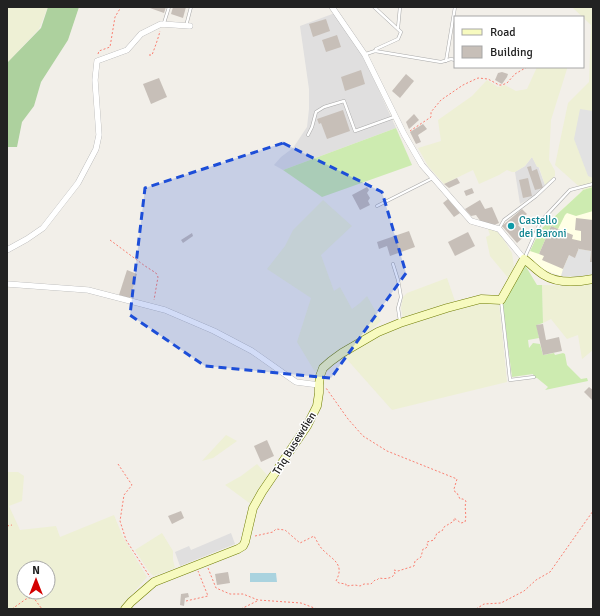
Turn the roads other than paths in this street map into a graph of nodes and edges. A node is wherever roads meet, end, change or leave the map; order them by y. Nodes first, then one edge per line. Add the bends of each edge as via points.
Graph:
1 (169, 7) edge
2 (191, 7) edge
3 (332, 7) edge
4 (374, 7) edge
5 (400, 7) edge
6 (455, 7) edge
7 (162, 24) junction
8 (188, 26) joint
9 (398, 29) junction
10 (375, 51) junction
11 (365, 55) junction
12 (454, 60) edge
13 (446, 61) junction
14 (395, 117) junction
15 (308, 135) dead end
16 (433, 178) junction
17 (554, 179) dead end
18 (593, 184) edge
19 (377, 206) dead end
20 (499, 228) junction
21 (7, 250) edge
22 (524, 259) junction
23 (393, 264) dead end
24 (593, 279) edge
25 (7, 284) edge
26 (501, 300) junction
27 (400, 323) junction
28 (534, 377) dead end
29 (319, 385) junction
30 (125, 609) edge

1 - 7 lane
2 - 8 lane
3 - 11 street
4 - 9 lane
5 - 9 lane
6 - 13 lane
7 - 8 street
7 - 21 street via 141,34 127,50 97,61 95,80 99,135 96,149 78,183 43,228
9 - 10 lane via 401,32 398,39
10 - 11 lane
10 - 13 lane
11 - 14 street
12 - 13 lane
14 - 15 lane via 355,131 344,102 324,107 316,112
14 - 16 street via 422,165
16 - 19 lane
16 - 20 street via 471,221
17 - 20 lane via 504,220
18 - 22 lane via 570,190 541,221
20 - 22 street
22 - 24 street via 544,275 554,279
22 - 26 street
23 - 27 lane via 401,297 398,308
25 - 29 street via 88,290 153,307 214,331 252,351 296,382
26 - 27 street, Triq Busewdien via 481,297
26 - 28 lane via 510,380
27 - 29 street, Triq Busewdien via 378,332 331,361 323,368
29 - 30 street, Triq Busewdien via 317,406 307,426 253,508 242,546 154,582

